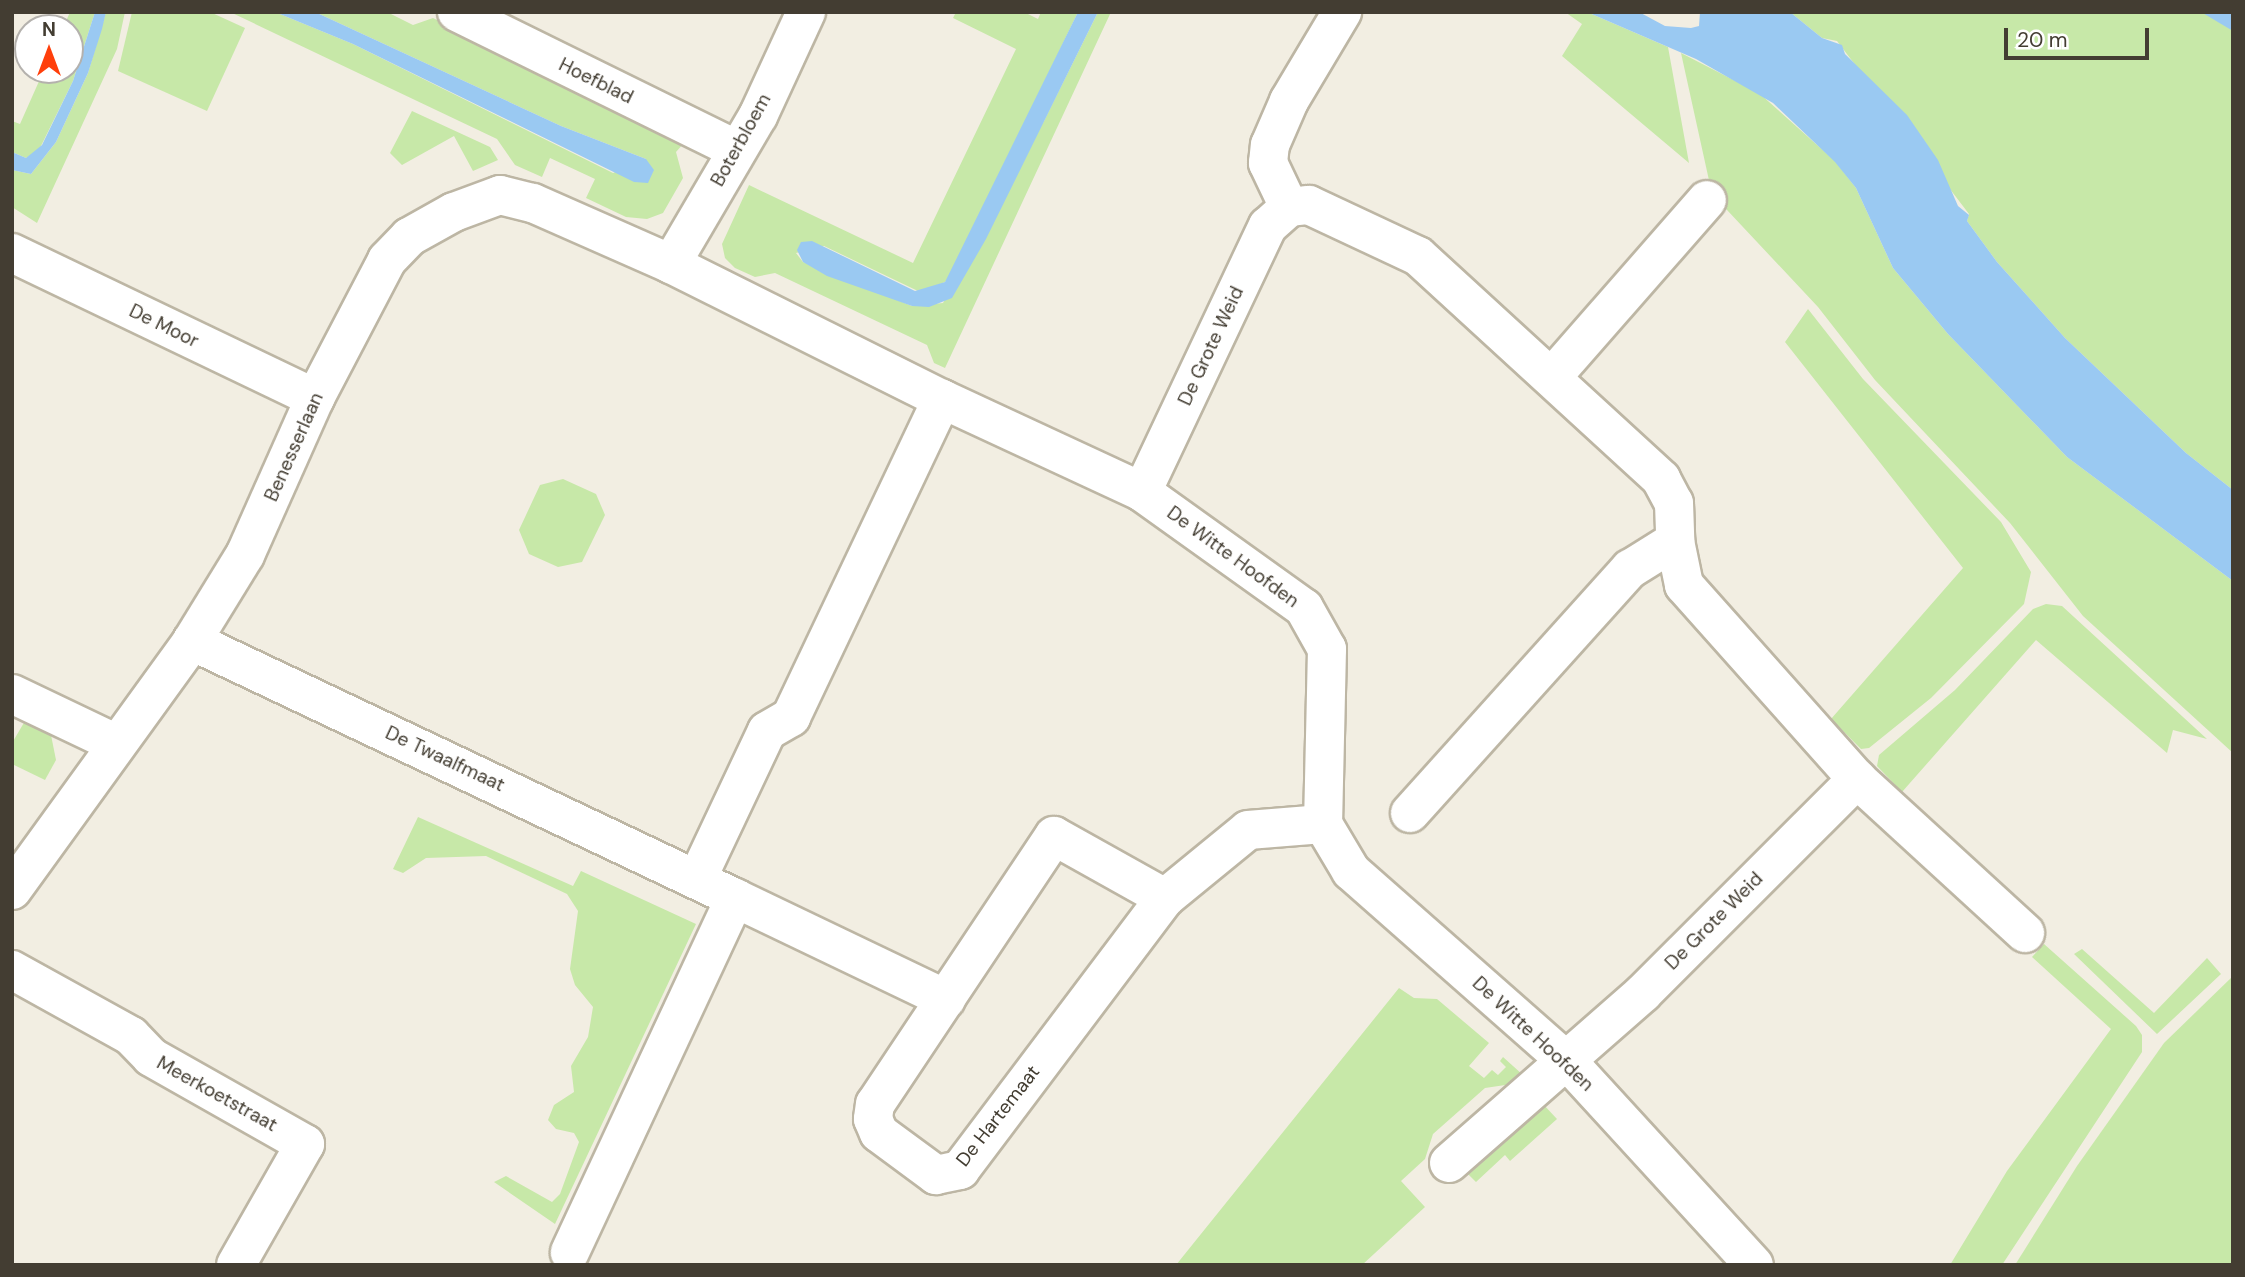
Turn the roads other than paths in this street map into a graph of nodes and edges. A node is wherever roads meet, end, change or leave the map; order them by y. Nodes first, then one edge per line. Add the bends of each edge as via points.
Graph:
1 (457, 12) edge
2 (806, 12) edge
3 (1342, 12) edge
4 (736, 149) junction
5 (1707, 200) dead end
6 (1289, 207) junction
7 (12, 253) edge
8 (671, 264) junction
9 (1552, 377) junction
10 (315, 398) junction
11 (942, 400) junction
12 (1142, 492) junction
13 (1675, 541) junction
14 (192, 641) junction
15 (12, 694) edge
16 (117, 744) junction
17 (1857, 779) junction
18 (1410, 813) dead end
19 (1323, 824) junction
20 (698, 877) junction
21 (12, 890) edge
22 (735, 898) junction
23 (1165, 898) junction
24 (2025, 933) dead end
25 (12, 970) edge
26 (946, 999) junction
27 (1568, 1062) junction
28 (1449, 1163) dead end
29 (570, 1252) dead end
30 (236, 1265) edge
31 (1754, 1265) edge

1 - 4 street, Hoefblad
2 - 4 street, Boterbloem via 758,116
3 - 6 street via 1289,101 1270,145 1268,163
4 - 8 street, Boterbloem
5 - 9 street
6 - 9 street via 1310,205 1418,256
6 - 12 street, De Grote Weid via 1268,226
7 - 10 street, De Moor
8 - 10 street, Benesserlaan via 500,195 454,212 410,237 387,260
8 - 11 street, De Witte Hoofden
9 - 13 street via 1661,479 1674,503
10 - 14 street, Benesserlaan via 245,555
11 - 12 street, De Witte Hoofden
11 - 20 street via 791,717 767,732
12 - 19 street, De Witte Hoofden via 1304,608 1327,649
13 - 17 street via 1684,585
13 - 18 street via 1630,569
14 - 16 street, Benesserlaan
14 - 20 street, De Twaalfmaat
15 - 16 street
16 - 21 street, Benesserlaan
17 - 24 street
17 - 27 street, De Grote Weid
19 - 23 street, De Hartemaat via 1248,830
19 - 27 street, De Witte Hoofden via 1351,871
20 - 22 street, De Twaalfmaat
22 - 26 street
22 - 29 street
23 - 26 street, De Hartemaat via 1054,836
23 - 26 street, De Hartemaat via 960,1170 936,1175 878,1133 873,1119 875,1104
25 - 30 street, Meerkoetstraat via 131,1036 151,1057 306,1144
27 - 28 street
27 - 31 street, De Witte Hoofden

